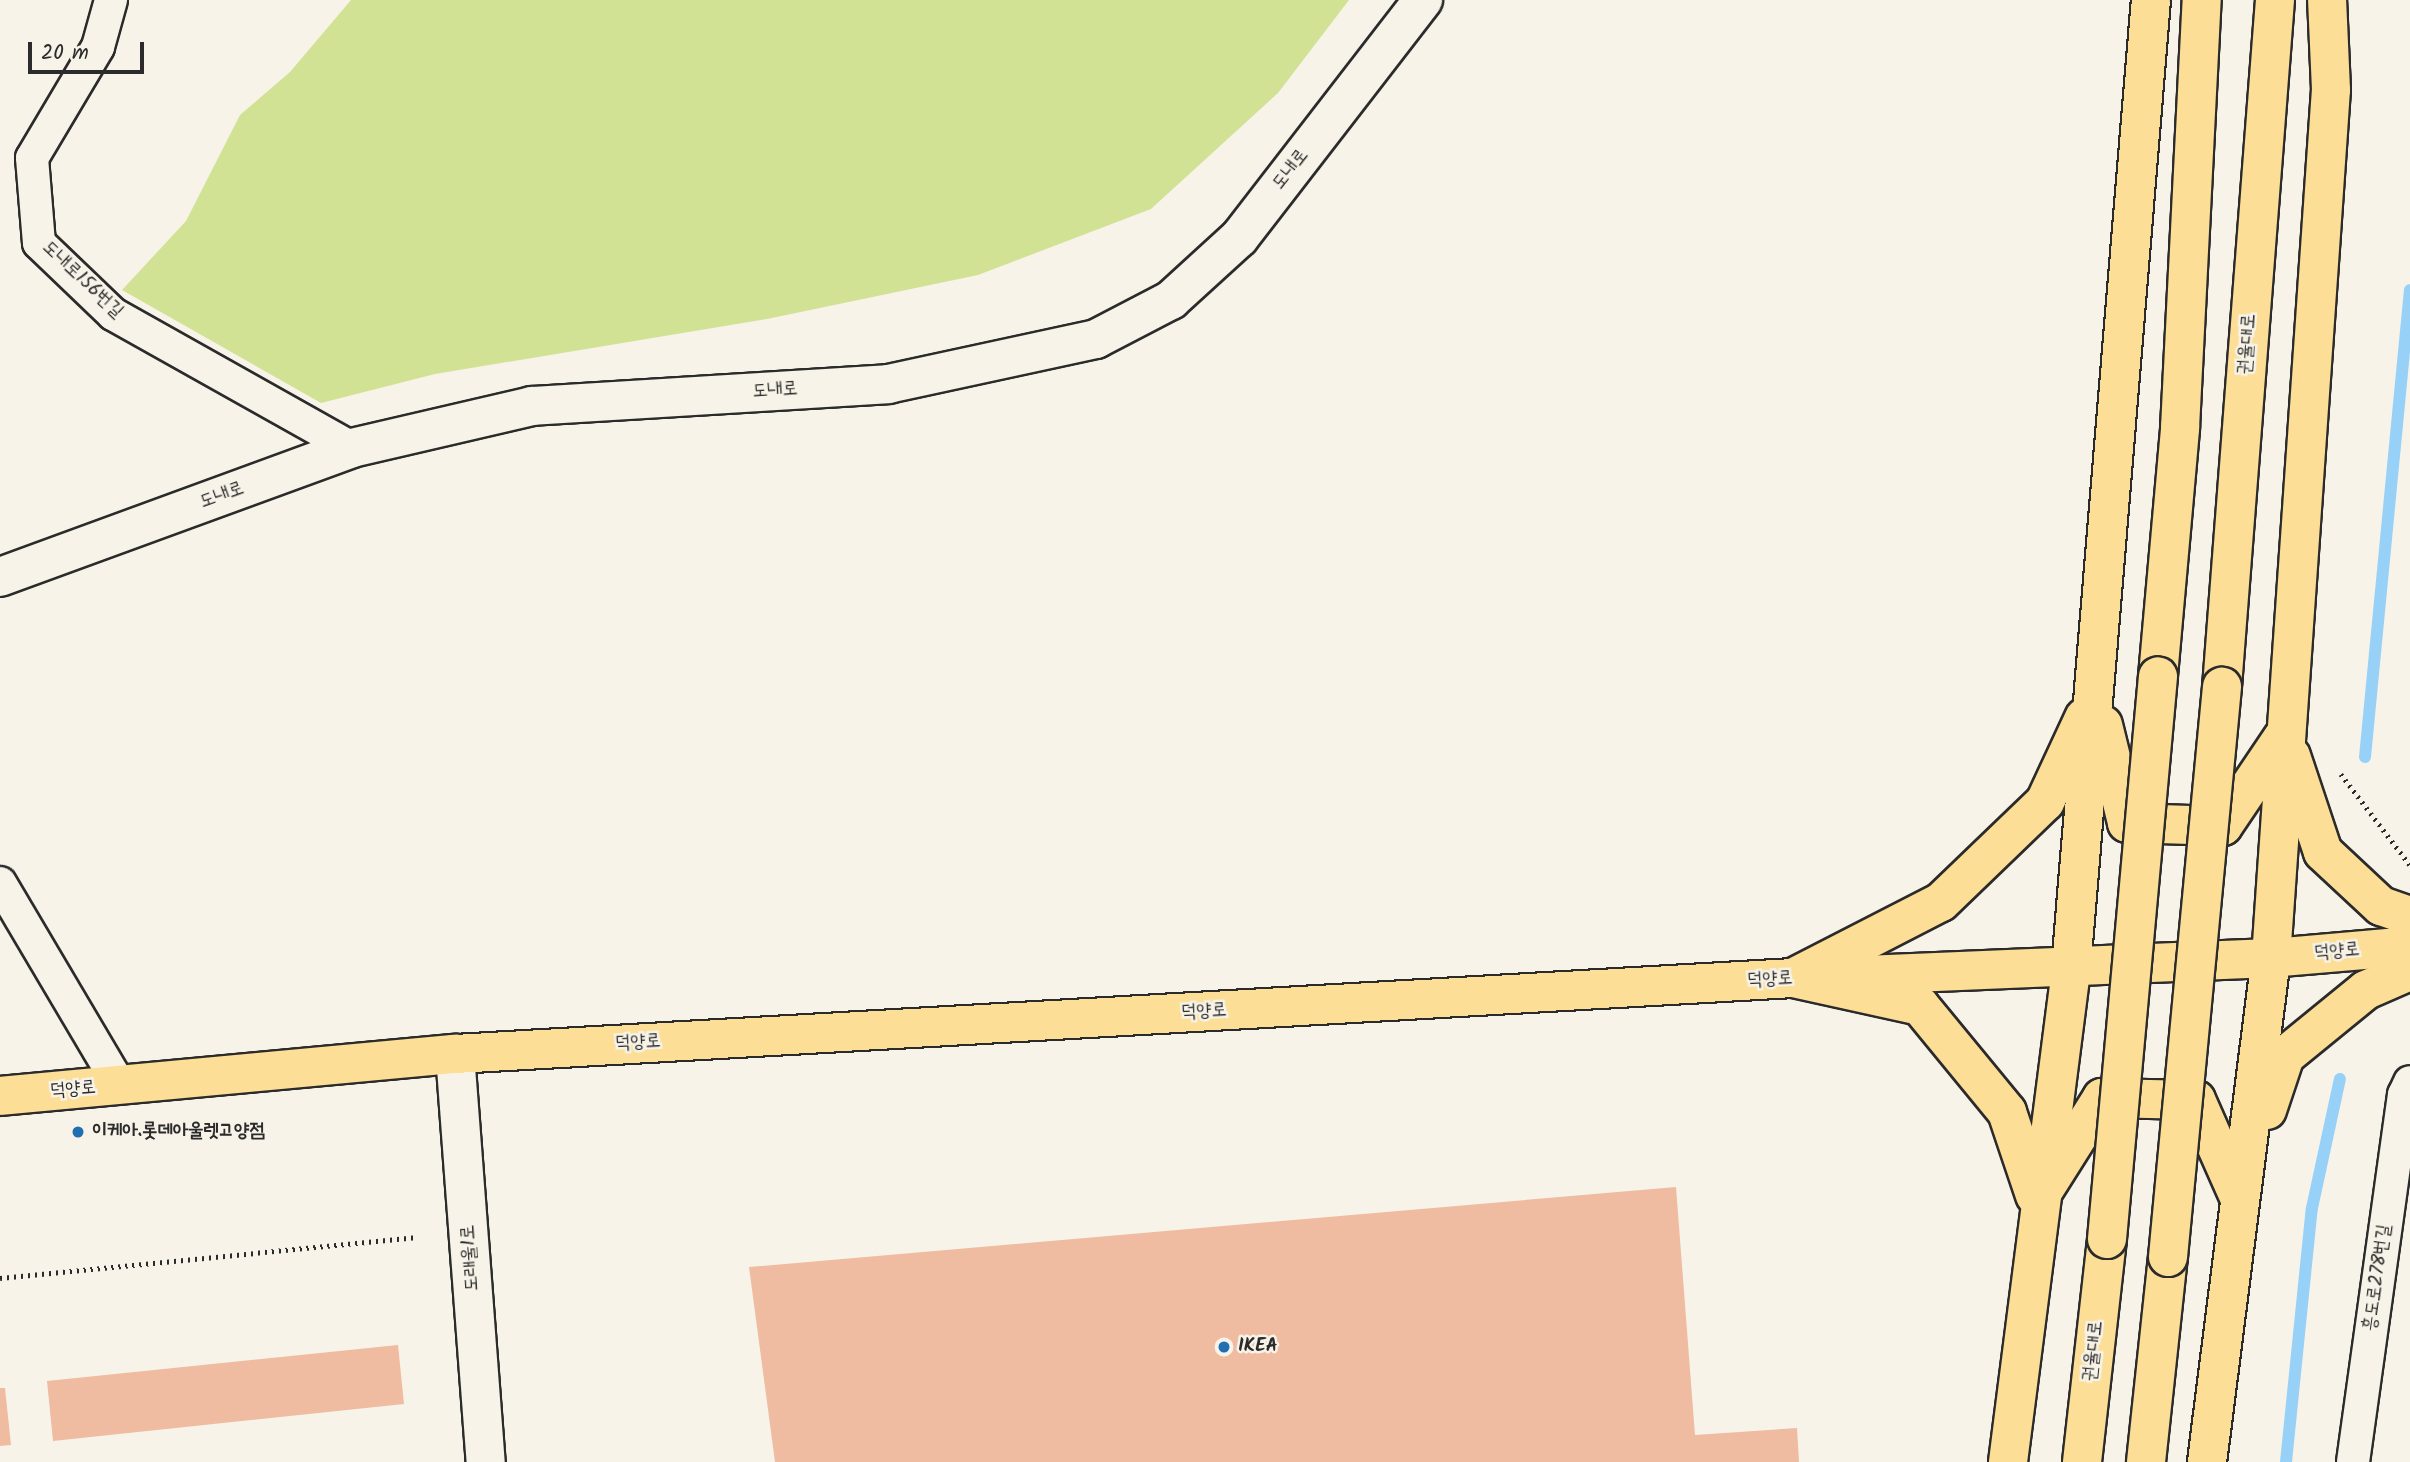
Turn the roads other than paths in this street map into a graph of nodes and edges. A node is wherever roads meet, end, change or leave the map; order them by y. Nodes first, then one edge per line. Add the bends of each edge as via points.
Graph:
1 (111, 0) edge
2 (1423, 0) edge
3 (2151, 0) edge
4 (2202, 0) edge
5 (2275, 0) edge
6 (2327, 0) edge
7 (352, 448) junction
8 (0, 577) edge
9 (2096, 694) junction
10 (2284, 735) junction
11 (0, 883) edge
12 (2410, 916) edge
13 (2410, 946) edge
14 (2271, 958) junction
15 (2071, 968) junction
16 (2410, 971) edge
17 (1793, 978) junction
18 (455, 1054) junction
19 (120, 1086) junction
20 (2408, 1091) edge
21 (0, 1096) edge
22 (2238, 1195) junction
23 (2037, 1200) junction
24 (486, 1462) edge
25 (2008, 1462) edge
26 (2082, 1462) edge
27 (2146, 1462) edge
28 (2207, 1462) edge
29 (2353, 1462) edge

1 - 7 street, 도내로156번길 via 98,47 32,158 39,243 113,314
2 - 7 street, 도내로 via 1238,238 1171,300 1096,339 888,384 532,406
3 - 9 main road
4 - 26 main road, 권율대로, bridge via 2180,428
5 - 27 main road, 권율대로, bridge via 2221,687
6 - 10 main road via 2331,90
7 - 8 street, 도내로
9 - 10 main road via 2127,823 2223,826
9 - 15 main road
9 - 17 main road via 2045,802 1941,902
10 - 12 main road via 2323,852 2381,906
10 - 14 main road
11 - 19 street
13 - 14 main road, 덕양로
14 - 15 main road, 덕양로
14 - 22 main road
15 - 17 main road, 덕양로
15 - 23 main road
16 - 22 main road via 2366,990 2286,1056
17 - 18 main road, 덕양로
17 - 23 main road via 1920,1006 2007,1112
18 - 19 main road, 덕양로
18 - 24 street, 도래울1로
19 - 21 main road, 덕양로
20 - 29 street, 흥도로278번길
22 - 23 main road via 2196,1100 2102,1098
22 - 28 main road
23 - 25 main road

